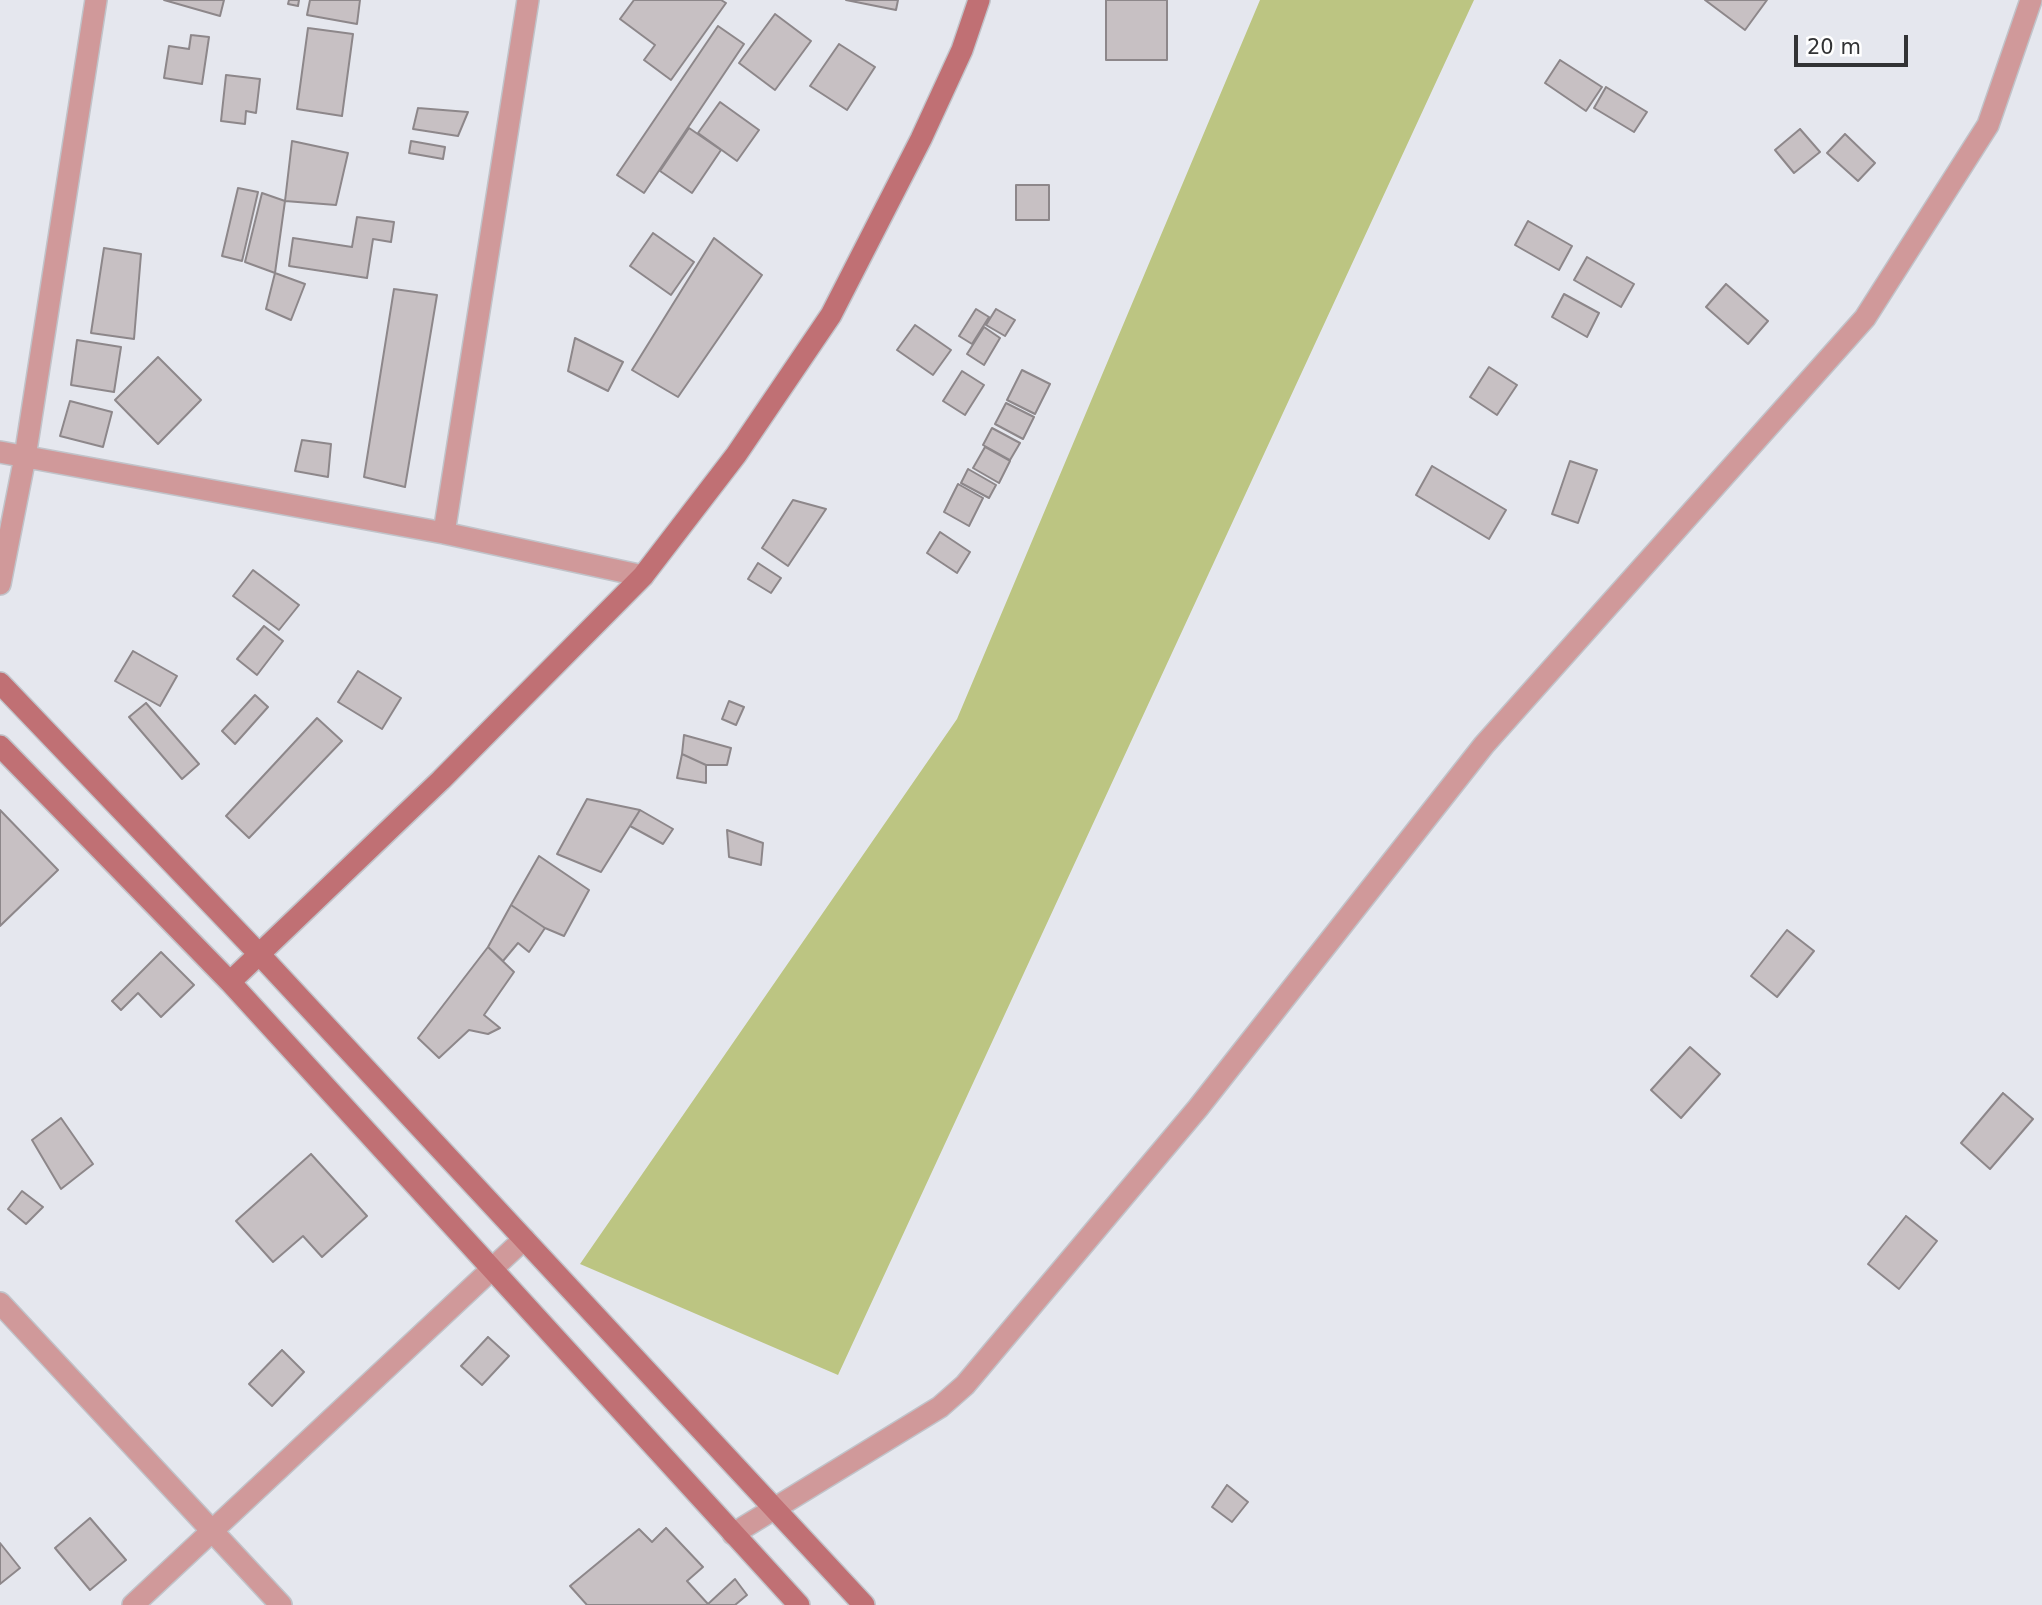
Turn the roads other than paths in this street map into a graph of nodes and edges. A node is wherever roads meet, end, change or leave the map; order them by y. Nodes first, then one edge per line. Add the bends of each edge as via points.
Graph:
1 (96, 0) edge
2 (527, 0) edge
3 (979, 0) edge
4 (2031, 0) edge
5 (0, 452) edge
6 (25, 457) junction
7 (444, 533) junction
8 (643, 576) junction
9 (0, 584) edge
10 (0, 684) edge
11 (0, 746) edge
12 (260, 955) junction
13 (230, 982) junction
14 (524, 1239) junction
15 (492, 1269) junction
16 (0, 1303) edge
17 (775, 1508) junction
18 (212, 1531) junction
19 (733, 1534) junction
20 (133, 1605) edge
21 (281, 1605) edge
22 (799, 1605) edge
23 (864, 1605) edge

1 - 6 street
2 - 7 street
3 - 8 street via 962,50 921,139 831,315 736,455
4 - 17 street via 1988,125 1865,318 1483,745 1198,1108 965,1385 940,1408
5 - 6 street
6 - 7 street
6 - 9 street
7 - 8 street
8 - 12 street
10 - 12 street
11 - 13 street
12 - 13 street
12 - 14 street
13 - 15 street
14 - 15 street
14 - 17 street
15 - 18 street
15 - 19 street
16 - 18 street
17 - 19 street
17 - 23 street
18 - 20 street
18 - 21 street
19 - 22 street

